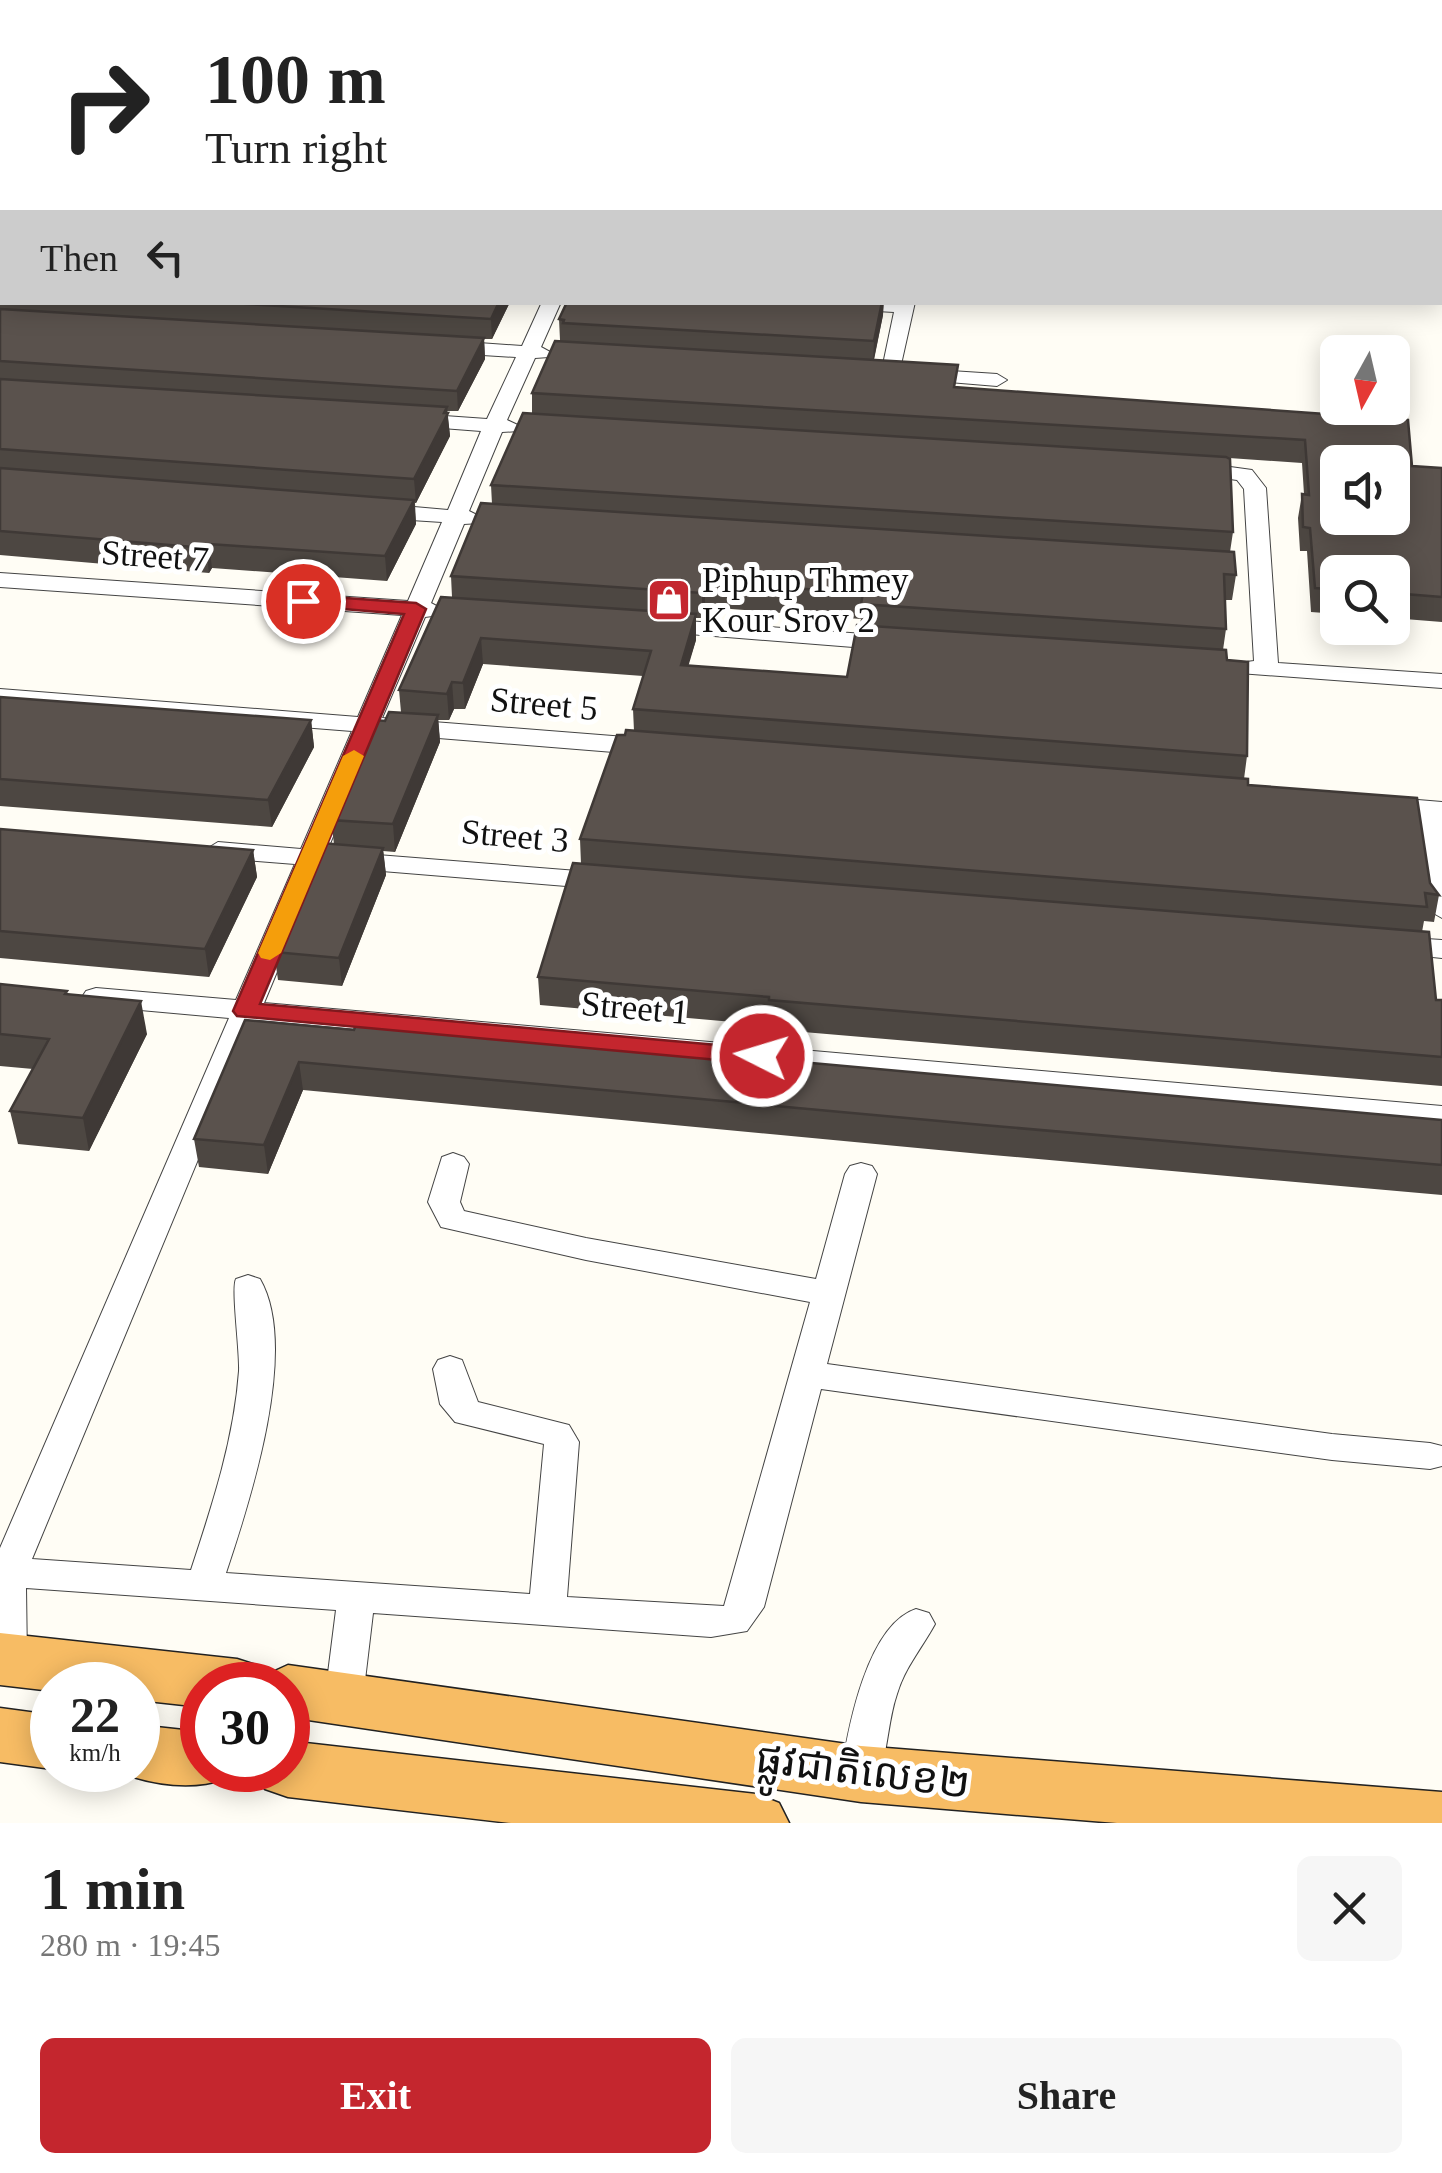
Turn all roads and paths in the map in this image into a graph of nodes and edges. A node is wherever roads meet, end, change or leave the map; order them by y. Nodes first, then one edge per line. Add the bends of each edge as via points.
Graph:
1 (551, 305) edge
2 (906, 305) edge
3 (431, 346) edge
4 (529, 352) junction
5 (567, 354) edge
6 (996, 380) dead end
7 (396, 419) edge
8 (494, 426) junction
9 (534, 428) edge
10 (1166, 467) edge
11 (356, 509) edge
12 (456, 516) junction
13 (495, 519) edge
14 (0, 580) edge
15 (416, 609) junction
16 (456, 612) edge
17 (634, 624) edge
18 (910, 644) edge
19 (1227, 666) edge
20 (1266, 669) junction
21 (1442, 681) edge
22 (0, 696) edge
23 (368, 725) junction
24 (681, 750) edge
25 (1347, 802) edge
26 (1434, 809) edge
27 (194, 848) edge
28 (310, 858) junction
29 (628, 883) edge
30 (1442, 910) edge
31 (1362, 943) edge
32 (1442, 950) edge
33 (76, 996) edge
34 (245, 1011) junction
35 (1442, 1116) edge
36 (453, 1164) dead end
37 (861, 1174) dead end
38 (248, 1287) dead end
39 (827, 1293) junction
40 (450, 1369) dead end
41 (806, 1374) junction
42 (1430, 1456) dead end
43 (8, 1572) junction
44 (203, 1588) junction
45 (356, 1599) junction
46 (547, 1612) junction
47 (916, 1624) dead end
48 (4, 1660) edge
49 (180, 1679) edge
50 (316, 1694) edge
51 (0, 1735) edge
52 (30, 1739) edge
53 (310, 1772) edge
54 (860, 1774) junction
55 (1442, 1821) edge
56 (756, 1823) edge

1 - 4 street
2 - 6 street via 882,373
3 - 4 street
4 - 5 street
4 - 8 street
7 - 8 street
8 - 9 street
8 - 12 street
10 - 20 street via 1244,475 1255,488 1251,568
11 - 12 street
12 - 13 street
12 - 15 street
14 - 15 street, Street 7
15 - 16 street, Street 7
15 - 23 street
17 - 18 street
19 - 20 street
20 - 21 street
22 - 23 street, Street 5
23 - 24 street, Street 5
23 - 28 street
25 - 26 street
26 - 30 street
27 - 28 street, Street 3
28 - 29 street, Street 3
28 - 34 street
31 - 32 street
33 - 34 street, Street 1
34 - 35 street, Street 1
34 - 43 street
36 - 39 street via 444,1202 452,1219
37 - 39 street
38 - 44 street via 258,1338 249,1426 239,1483
39 - 41 street
40 - 46 street via 457,1404 467,1413 557,1434 562,1442
41 - 42 street
41 - 46 street via 744,1607 734,1620
43 - 44 street
43 - 48 street
44 - 45 street
45 - 46 street
45 - 50 street
47 - 54 street via 898,1644 875,1694
48 - 49 highway
50 - 54 highway, ផ្លូវជាតិលេខ២
51 - 52 highway
53 - 56 highway, ផ្លូវជាតិលេខ២
54 - 55 highway, ផ្លូវជាតិលេខ២

